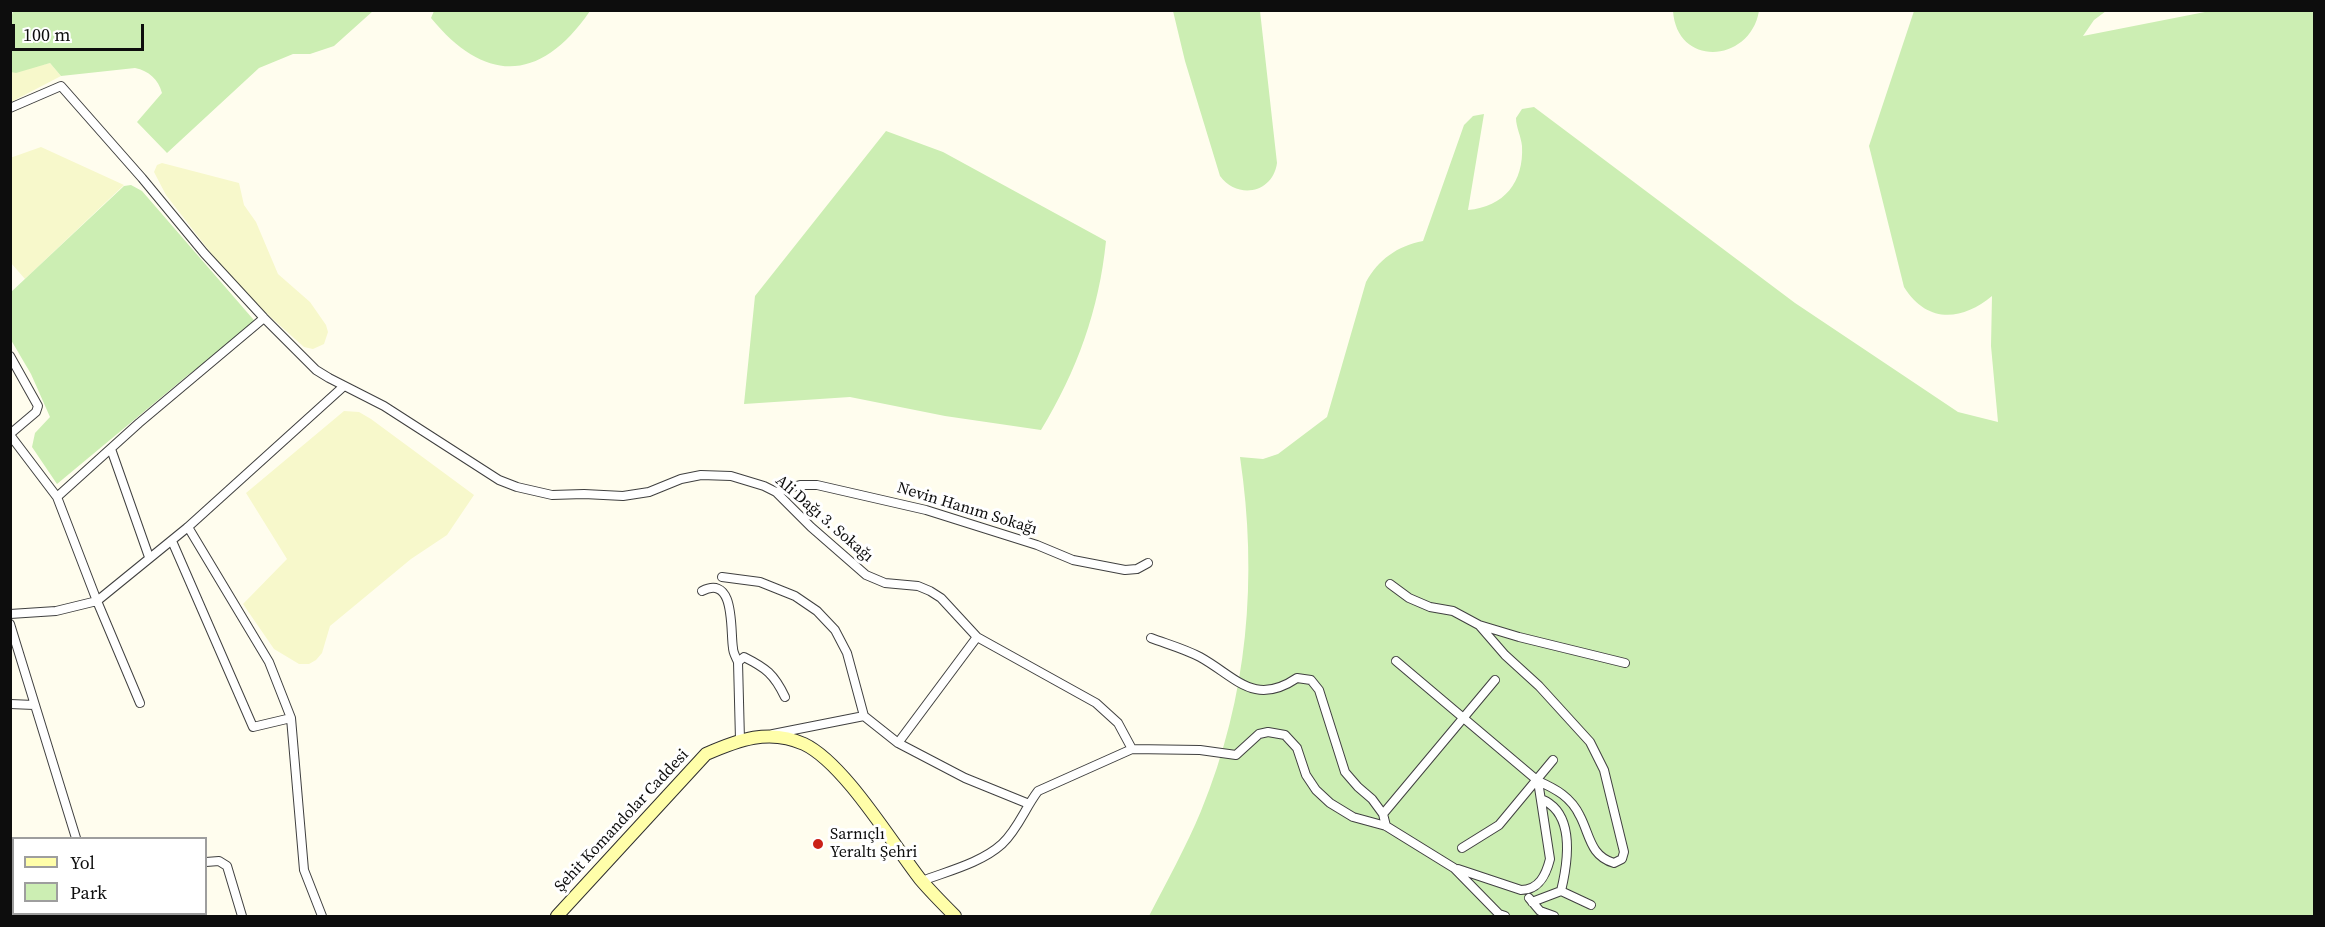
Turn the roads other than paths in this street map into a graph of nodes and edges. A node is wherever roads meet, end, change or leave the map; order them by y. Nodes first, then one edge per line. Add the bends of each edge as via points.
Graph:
1 (10, 108) edge
2 (264, 318) junction
3 (10, 356) edge
4 (344, 386) junction
5 (10, 434) edge
6 (111, 449) junction
7 (776, 492) junction
8 (57, 497) junction
9 (188, 527) junction
10 (172, 541) junction
11 (149, 557) junction
12 (1148, 563) dead end
13 (722, 577) dead end
14 (1390, 584) dead end
15 (702, 591) dead end
16 (97, 601) junction
17 (10, 614) edge
18 (10, 624) edge
19 (1479, 625) junction
20 (977, 637) junction
21 (1151, 638) dead end
22 (1396, 661) dead end
23 (738, 662) junction
24 (1625, 663) dead end
25 (1495, 680) dead end
26 (785, 697) dead end
27 (140, 703) dead end
28 (10, 704) edge
29 (34, 705) junction
30 (864, 716) junction
31 (1462, 717) junction
32 (291, 718) junction
33 (759, 736) junction
34 (740, 740) junction
35 (898, 743) junction
36 (1132, 749) junction
37 (1553, 760) dead end
38 (1538, 780) junction
39 (1541, 799) junction
40 (1029, 804) junction
41 (1383, 814) junction
42 (1386, 826) junction
43 (76, 837) edge
44 (1462, 848) dead end
45 (207, 862) edge
46 (1454, 868) junction
47 (922, 881) junction
48 (1527, 890) junction
49 (1561, 891) junction
50 (1532, 902) junction
51 (1591, 905) dead end
52 (242, 916) edge
53 (322, 916) edge
54 (556, 916) edge
55 (955, 916) edge
56 (1505, 916) edge
57 (1554, 916) edge

1 - 2 street, Ali Dağı 3. Sokağı via 61,86
2 - 4 street, Ali Dağı 3. Sokağı via 316,370
2 - 6 street
3 - 5 street via 38,406
4 - 7 street, Ali Dağı 3. Sokağı via 384,406 500,480 536,492 637,495 681,479 717,475 749,480
4 - 9 street
5 - 8 street
6 - 8 street
6 - 11 street
7 - 12 street, Nevin Hanım Sokağı via 817,485 926,510 1073,560 1125,570
7 - 20 street, Ali Dağı 3. Sokağı via 866,575 885,583 930,591
8 - 16 street
9 - 10 street
9 - 32 street via 269,662
10 - 11 street
10 - 32 street via 253,727
11 - 16 street
13 - 30 street via 760,582 795,596 817,611 835,630 847,653
14 - 19 street via 1430,608 1453,611
15 - 23 street via 717,589 726,597
16 - 17 street via 56,611
16 - 27 street
18 - 29 street
19 - 24 street
19 - 38 street via 1590,742 1604,770 1624,852 1620,861 1614,863 1599,856 1580,814 1561,791
20 - 35 street
20 - 36 street, Ali Dağı 3. Sokağı via 1096,703 1118,723
21 - 41 street via 1199,657 1243,686 1257,690 1271,690 1302,677 1311,680 1319,690 1345,772
22 - 31 street
23 - 26 street via 744,657 764,667 777,680
23 - 34 street
25 - 31 street
28 - 29 street
29 - 43 street
30 - 33 street
30 - 35 street
31 - 38 street
31 - 41 street
32 - 53 street via 304,870
33 - 34 main road, Şehit Komandolar Caddesi
33 - 47 main road, Şehit Komandolar Caddesi via 786,739 819,753 849,783
34 - 54 main road, Şehit Komandolar Caddesi via 706,754
35 - 40 street via 965,778
36 - 40 street via 1038,791
36 - 42 street via 1236,754 1259,734 1277,732 1292,741 1306,775 1330,803 1353,818
37 - 38 street
38 - 39 street
38 - 44 street via 1499,825
39 - 48 street via 1550,859 1542,879
39 - 49 street via 1560,814 1566,838 1568,862
40 - 47 street via 1002,845 976,860
41 - 42 street
42 - 46 street
45 - 52 street via 219,861 228,868
46 - 48 street
46 - 56 street
47 - 55 main road, Şehit Komandolar Caddesi
48 - 50 street
49 - 50 street
49 - 51 street
50 - 57 street via 1540,911

